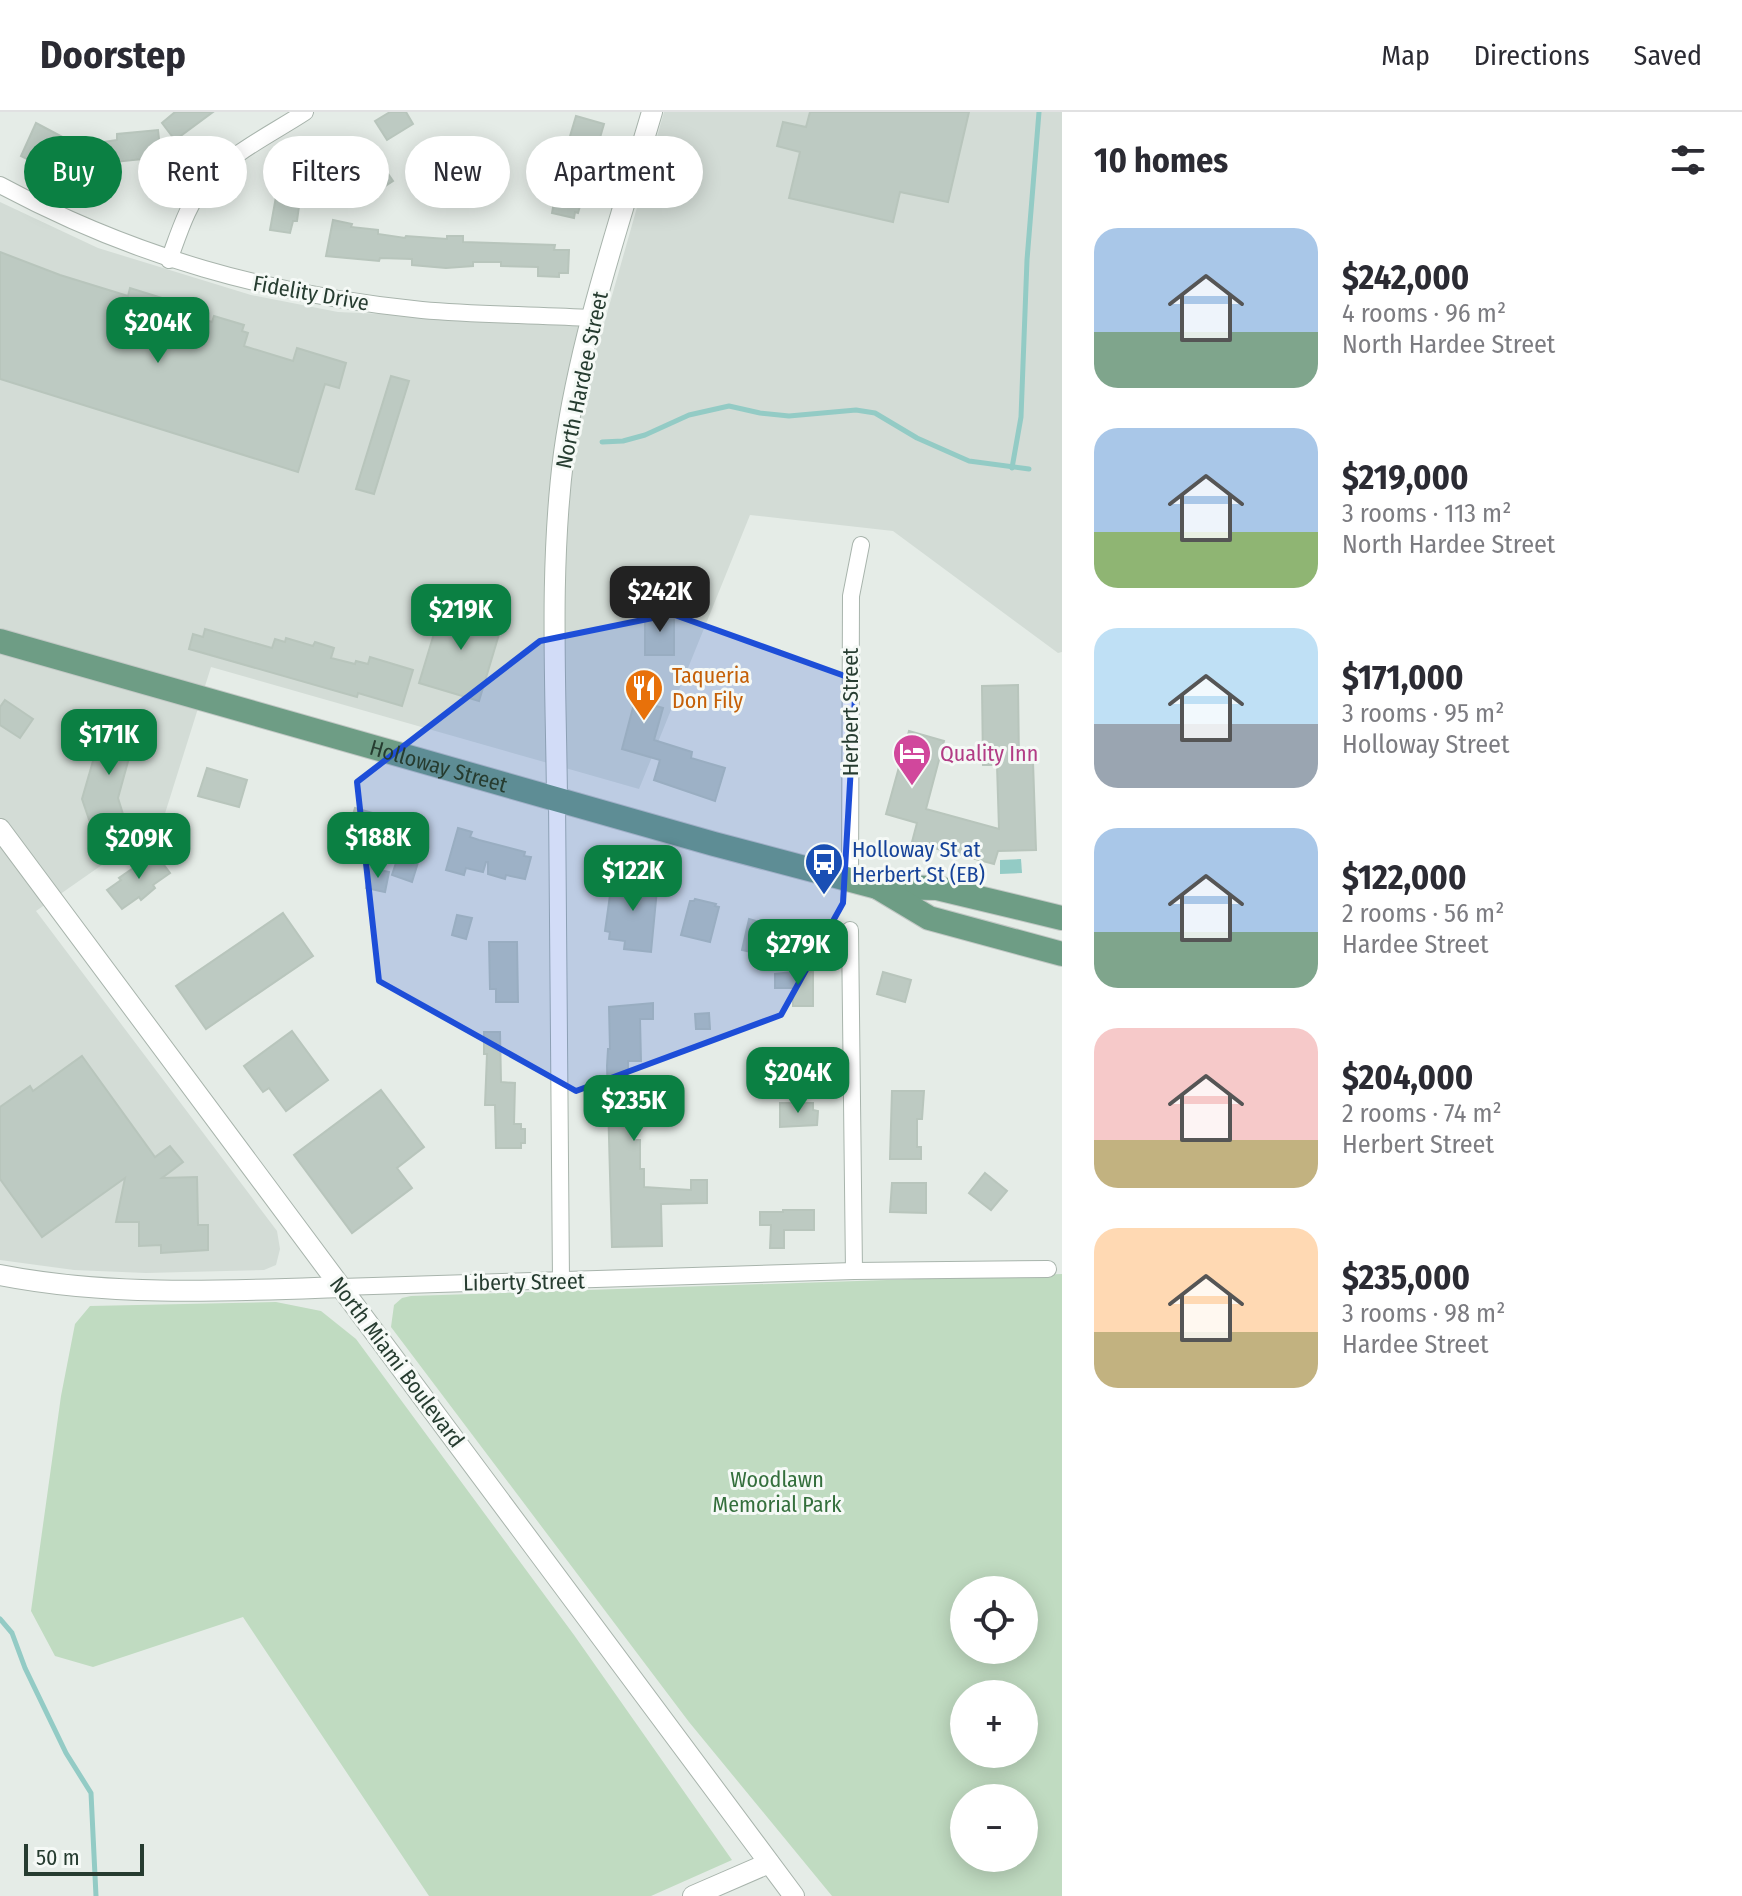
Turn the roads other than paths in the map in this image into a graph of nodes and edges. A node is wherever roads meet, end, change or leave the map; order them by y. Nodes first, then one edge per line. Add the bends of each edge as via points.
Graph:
1 (305, 112) edge
2 (652, 112) edge
3 (0, 185) edge
4 (169, 260) junction
5 (592, 318) junction
6 (861, 545) dead end
7 (0, 641) edge
8 (557, 800) junction
9 (0, 829) edge
10 (850, 880) junction
11 (877, 887) junction
12 (1062, 918) edge
13 (850, 930) dead end
14 (1062, 954) edge
15 (1048, 1269) dead end
16 (854, 1271) junction
17 (0, 1275) edge
18 (561, 1281) junction
19 (341, 1287) junction
20 (769, 1863) junction
21 (693, 1896) edge
22 (794, 1896) edge

1 - 4 street via 207,182
2 - 5 street, North Hardee Street
3 - 4 street, Fidelity Drive
4 - 5 street, Fidelity Drive via 224,277 337,299 423,310
5 - 8 street, North Hardee Street via 572,404 559,503
6 - 10 street, Herbert Street via 850,607
7 - 8 main road, Holloway Street
8 - 10 main road, Holloway Street
8 - 18 street
9 - 19 street, North Miami Boulevard
10 - 11 main road, Holloway Street
11 - 12 main road, Holloway Street via 937,888
11 - 14 main road, Holloway Street via 929,918
13 - 16 street
15 - 16 street, Liberty Street
16 - 18 street, Liberty Street
17 - 19 street, Liberty Street via 135,1289
18 - 19 street, Liberty Street
19 - 20 street, North Miami Boulevard
20 - 21 street
20 - 22 street, North Miami Boulevard

